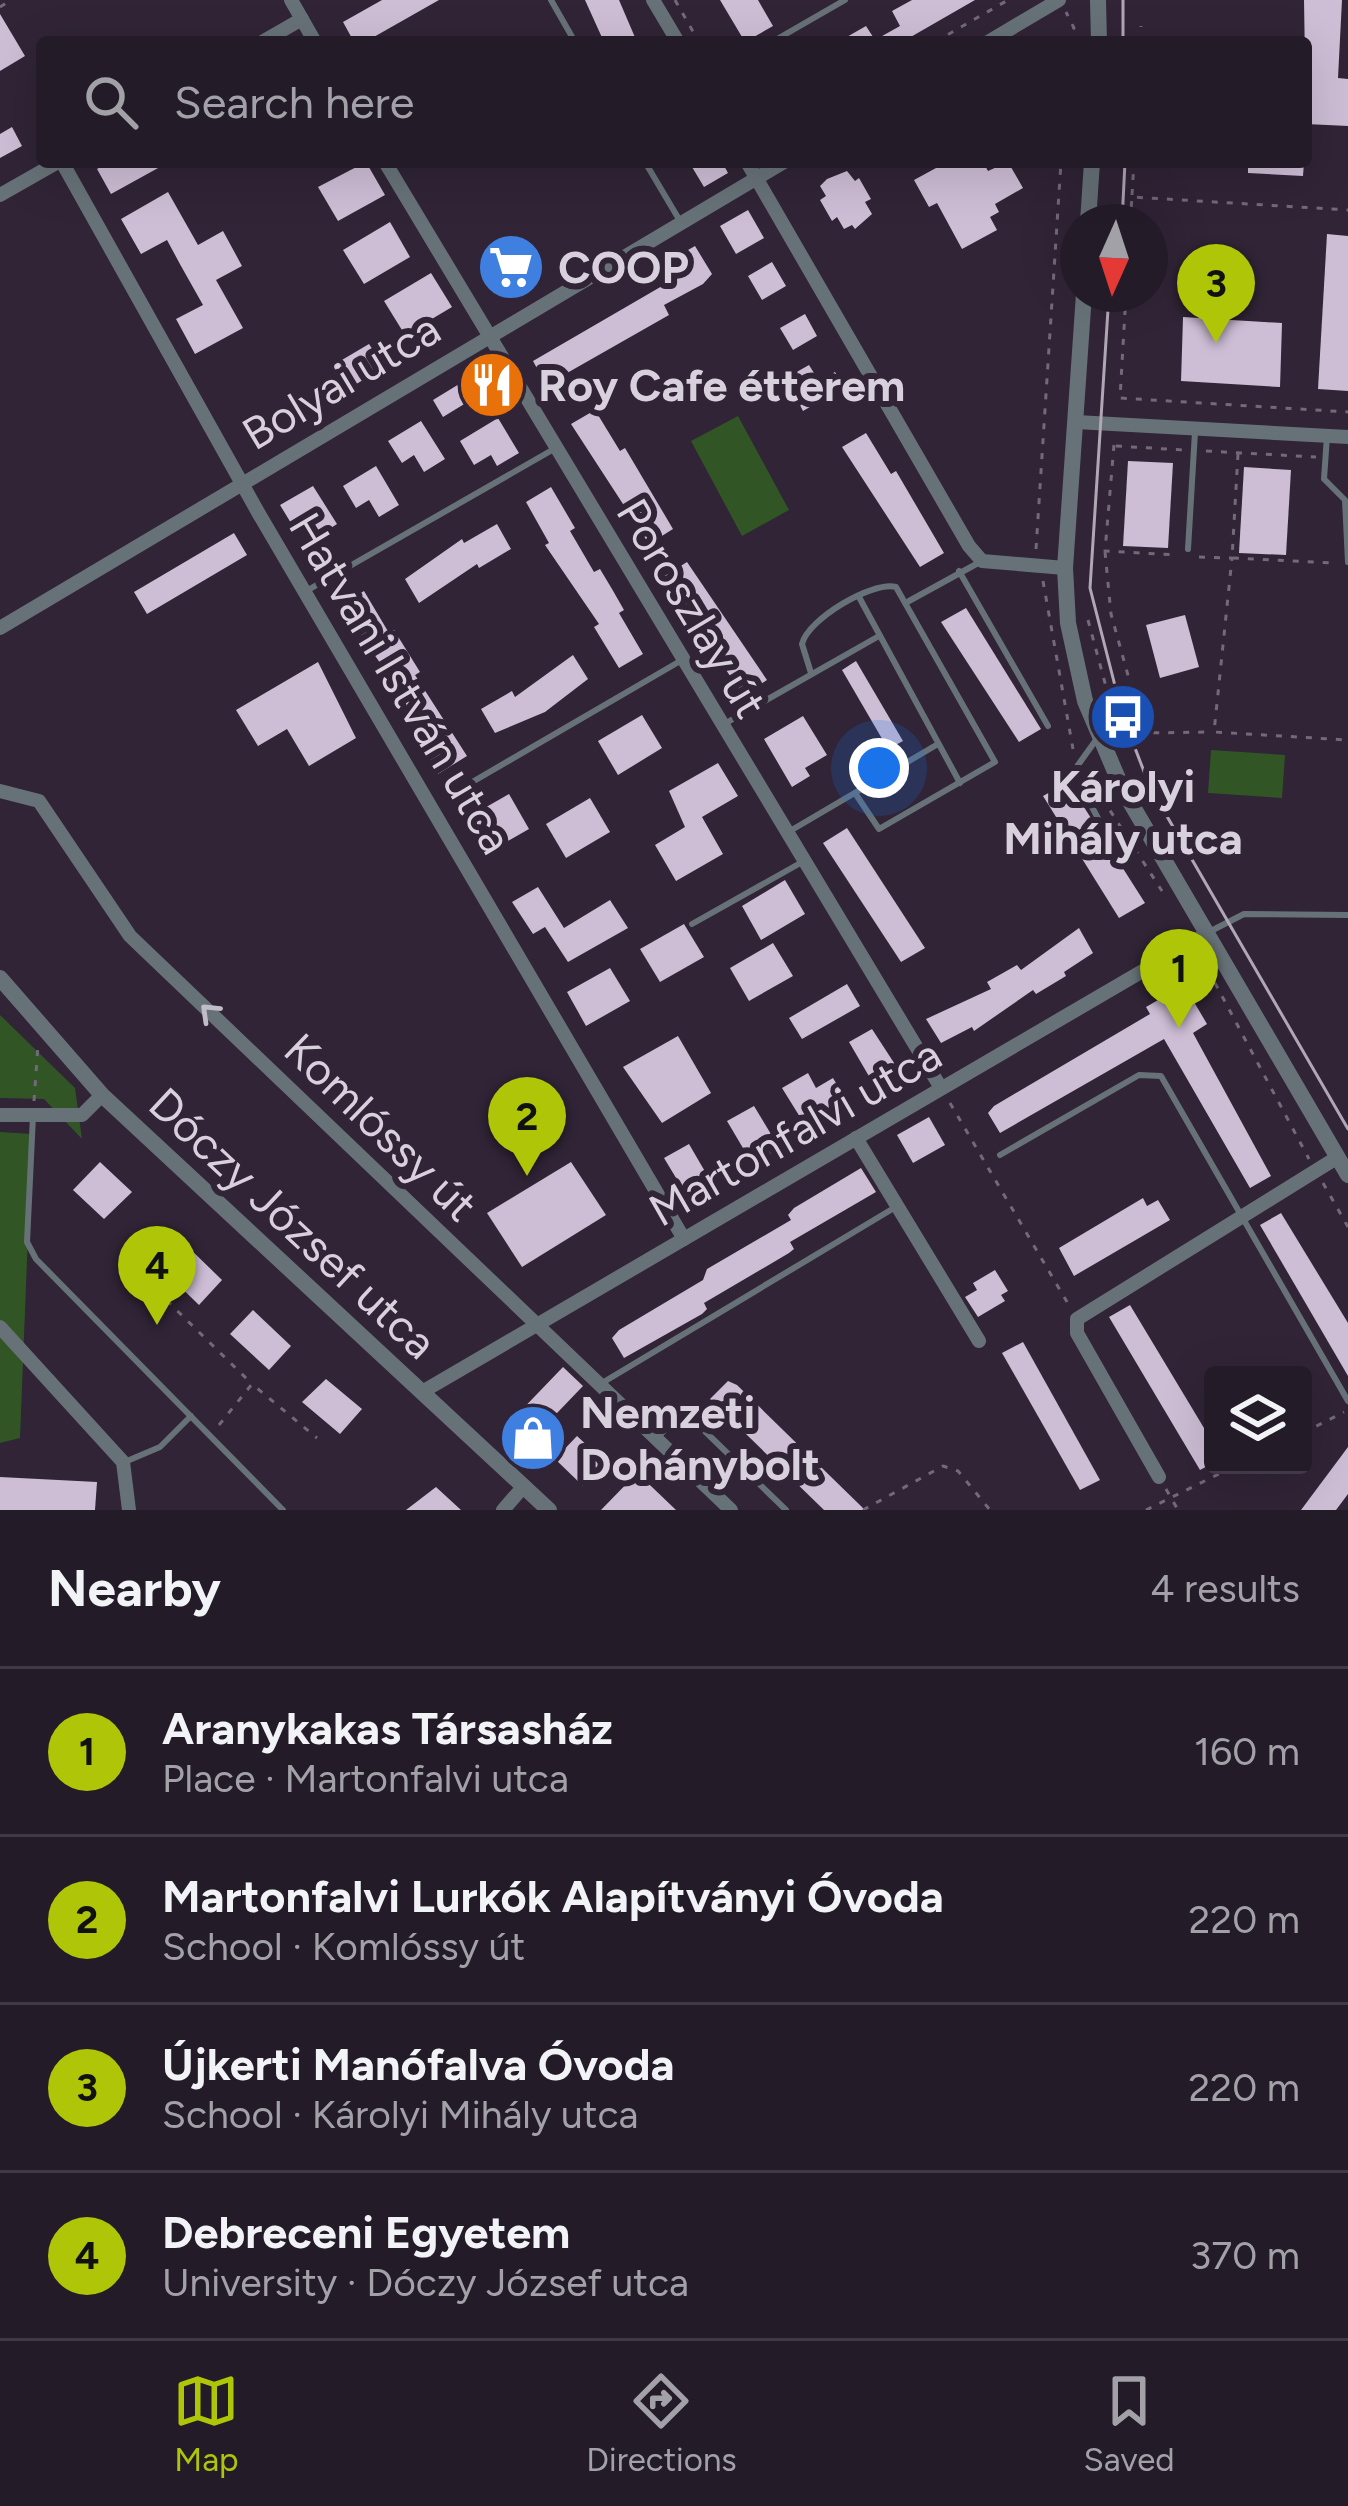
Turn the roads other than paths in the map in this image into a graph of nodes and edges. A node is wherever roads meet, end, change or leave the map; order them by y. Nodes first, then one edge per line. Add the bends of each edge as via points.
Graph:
1 (291, 0) edge
2 (550, 0) edge
3 (652, 0) edge
4 (845, 0) edge
5 (1059, 0) edge
6 (1098, 0) edge
7 (302, 19) junction
8 (272, 36) edge
9 (312, 36) edge
10 (571, 36) edge
11 (674, 36) edge
12 (782, 36) edge
13 (998, 36) edge
14 (1099, 36) edge
15 (49, 168) edge
16 (63, 168) edge
17 (388, 168) edge
18 (649, 168) edge
19 (751, 168) edge
20 (774, 168) edge
21 (1092, 168) edge
22 (757, 178) junction
23 (0, 195) edge
24 (1089, 204) edge
25 (680, 221) junction
26 (1083, 312) edge
27 (485, 335) junction
28 (1076, 422) junction
29 (1195, 428) junction
30 (1327, 436) junction
31 (1348, 437) edge
32 (554, 449) junction
33 (242, 483) junction
34 (1188, 550) dead end
35 (982, 561) junction
36 (1348, 562) edge
37 (1065, 568) junction
38 (959, 571) junction
39 (305, 592) junction
40 (859, 598) junction
41 (909, 601) junction
42 (0, 628) edge
43 (879, 636) junction
44 (682, 660) junction
45 (811, 673) junction
46 (722, 726) junction
47 (1048, 726) dead end
48 (1099, 737) junction
49 (938, 744) junction
50 (960, 783) junction
51 (462, 788) dead end
52 (0, 791) edge
53 (855, 793) junction
54 (1106, 832) dead end
55 (787, 833) junction
56 (804, 861) junction
57 (1348, 915) edge
58 (692, 924) dead end
59 (1206, 934) junction
60 (0, 978) edge
61 (941, 1088) junction
62 (102, 1095) junction
63 (0, 1115) edge
64 (33, 1117) junction
65 (856, 1138) junction
66 (1000, 1154) dead end
67 (1338, 1157) junction
68 (1348, 1175) edge
69 (897, 1206) junction
70 (1244, 1217) junction
71 (684, 1239) junction
72 (536, 1325) junction
73 (0, 1327) edge
74 (979, 1341) dead end
75 (7, 1343) edge
76 (599, 1385) junction
77 (422, 1392) junction
78 (1348, 1401) edge
79 (191, 1416) junction
80 (655, 1441) junction
81 (123, 1462) junction
82 (1159, 1477) dead end
83 (524, 1486) junction
84 (129, 1510) edge
85 (283, 1510) edge
86 (503, 1510) edge
87 (549, 1510) edge
88 (730, 1510) edge
89 (786, 1510) edge

1 - 7 street
2 - 10 lane
3 - 11 street
4 - 12 lane
5 - 13 street
6 - 14 street
7 - 8 street
7 - 9 street
15 - 23 street
16 - 33 street, Hatvani István utca
17 - 27 street, Poroszlay út
18 - 25 lane
19 - 22 street
20 - 22 street, Bolyai utca
21 - 24 street
22 - 25 street, Bolyai utca
22 - 35 street
25 - 27 street, Bolyai utca
26 - 28 street
27 - 32 street, Poroszlay út
27 - 33 street, Bolyai utca
28 - 29 street
28 - 37 street
29 - 30 street
29 - 34 lane
30 - 31 street
30 - 36 lane via 1324,479 1345,500
32 - 39 lane
32 - 44 street, Poroszlay út
33 - 39 street, Hatvani István utca
33 - 42 street, Bolyai utca
35 - 37 street
35 - 38 lane
37 - 48 street via 1078,679
38 - 41 lane
38 - 47 lane
39 - 71 street, Hatvani István utca
40 - 41 lane via 889,584
40 - 43 lane
40 - 45 lane via 808,628 802,653
41 - 50 lane via 995,762
43 - 45 lane
43 - 49 lane
44 - 46 street, Poroszlay út
44 - 51 lane
45 - 46 lane
46 - 55 street, Poroszlay út
48 - 54 lane via 1073,772
48 - 59 street
49 - 50 lane
49 - 53 lane
50 - 53 lane via 879,829
72 -> 52 street, Komlóssy út via 130,936 39,801
53 - 55 lane
55 - 56 street, Poroszlay út
56 - 58 lane
56 - 61 street, Poroszlay út
57 - 59 lane via 1244,914
59 - 61 street, Martonfalvi utca
59 - 67 street
60 - 62 street, Dóczy József utca
61 - 65 street, Martonfalvi utca
62 - 64 street via 82,1115
62 - 77 street, Dóczy József utca
63 - 64 street
64 - 79 lane via 27,1242
65 - 69 street
65 - 71 street, Martonfalvi utca
66 - 70 lane via 1139,1075 1161,1076
67 - 68 street
67 - 70 street
69 - 74 street
69 - 76 lane
70 - 78 lane
70 - 82 street via 1077,1319 1077,1333
71 - 72 street, Martonfalvi utca
72 - 76 street, Komlóssy út
72 - 77 street, Martonfalvi utca
73 - 75 street
75 - 81 street
76 - 80 street, Komlóssy út
77 - 83 street, Dóczy József utca
79 - 81 lane via 160,1447
79 - 85 lane
80 - 88 street, Komlóssy út
80 - 89 lane via 684,1411
81 - 84 street
83 - 86 street
83 - 87 street, Dóczy József utca

